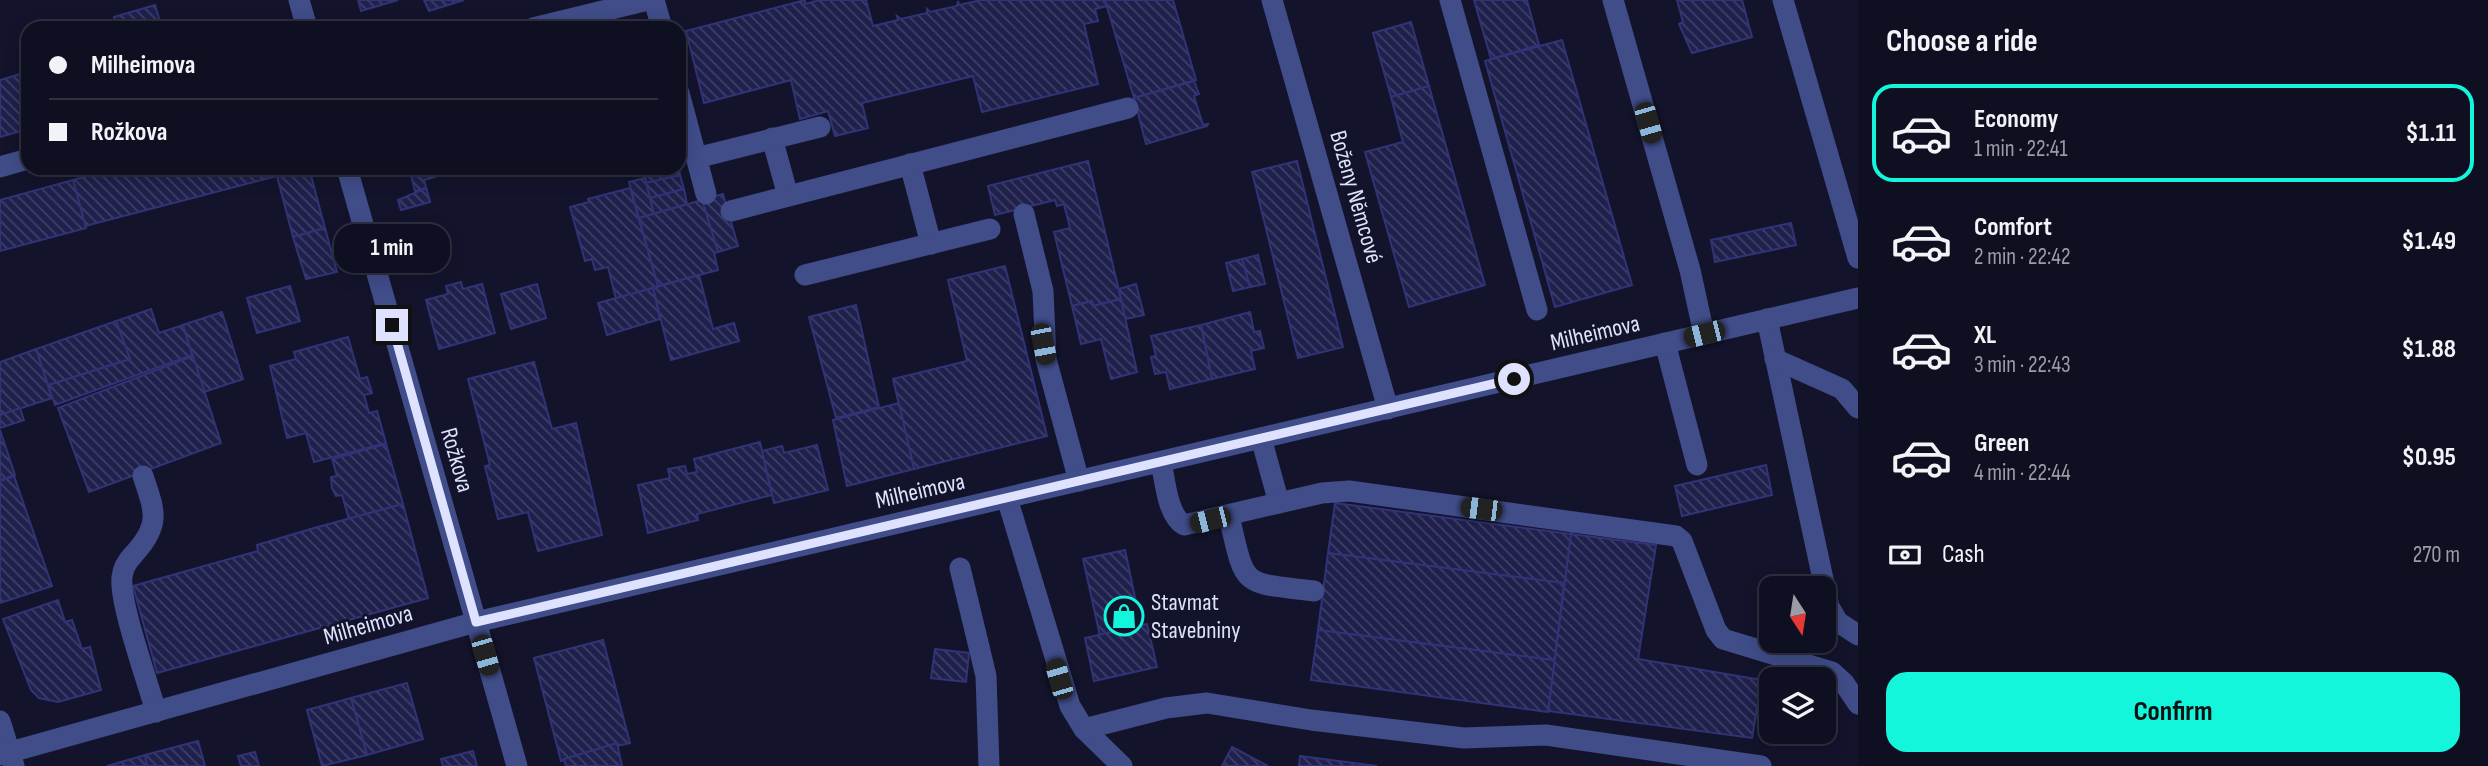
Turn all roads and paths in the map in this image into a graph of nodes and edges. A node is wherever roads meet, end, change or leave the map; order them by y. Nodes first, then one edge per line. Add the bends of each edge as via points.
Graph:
1 (299, 0) edge
2 (648, 0) edge
3 (654, 0) edge
4 (1272, 0) edge
5 (1450, 0) edge
6 (1613, 0) edge
7 (1783, 0) edge
8 (305, 21) edge
9 (562, 21) edge
10 (660, 21) edge
11 (1128, 108) dead end
12 (686, 120) edge
13 (820, 127) dead end
14 (772, 138) junction
15 (696, 158) junction
16 (21, 161) edge
17 (910, 164) junction
18 (0, 167) edge
19 (349, 175) edge
20 (706, 194) dead end
21 (789, 196) junction
22 (731, 211) dead end
23 (1024, 214) dead end
24 (990, 229) dead end
25 (931, 244) junction
26 (1858, 258) edge
27 (805, 275) dead end
28 (1858, 298) edge
29 (1537, 310) dead end
30 (1767, 319) junction
31 (1704, 334) junction
32 (1665, 343) junction
33 (1775, 359) junction
34 (1858, 408) edge
35 (1388, 409) junction
36 (1261, 438) junction
37 (1161, 462) junction
38 (1697, 465) dead end
39 (143, 476) dead end
40 (1079, 481) junction
41 (1007, 498) junction
42 (1279, 503) junction
43 (1229, 516) junction
44 (960, 568) dead end
45 (1314, 591) dead end
46 (476, 622) junction
47 (1858, 635) edge
48 (1858, 705) edge
49 (156, 712) junction
50 (0, 721) edge
51 (1084, 729) junction
52 (8, 758) edge
53 (517, 766) edge
54 (989, 766) edge
55 (1122, 766) edge
56 (1761, 766) edge

1 - 8 street
2 - 9 street
3 - 10 street
4 - 35 street, Boženy Němcové
5 - 29 street
6 - 31 street
7 - 26 street
11 - 17 street
12 - 15 street
13 - 14 street
14 - 15 street
14 - 21 street
15 - 20 street
16 - 18 street
17 - 21 street
17 - 25 street
19 - 46 street, Rožkova
21 - 22 street
23 - 40 street via 1043,291 1046,359
24 - 25 street
25 - 27 street
28 - 30 street, Milheimova
30 - 31 street, Milheimova
30 - 33 street
31 - 32 street, Milheimova
32 - 35 street, Milheimova
32 - 38 street
33 - 34 street via 1842,389
33 - 47 street via 1829,607 1838,622
35 - 36 street, Milheimova
36 - 37 street, Milheimova
36 - 42 street
37 - 40 street, Milheimova
37 - 43 street via 1179,522 1190,525
39 - 49 street via 152,503 153,529 124,566 122,590
40 - 41 street, Milheimova
41 - 46 street, Milheimova
41 - 51 street via 1059,679
42 - 43 street
42 - 48 street via 1349,491 1676,536 1723,639 1832,672
43 - 45 street via 1247,578 1259,584
44 - 54 street via 986,676
46 - 49 street, Milheimova
46 - 53 street, Rožkova
49 - 52 street, Milheimova
50 - 52 street
51 - 55 street
51 - 56 street via 1166,708 1207,703 1436,735 1479,739 1546,736

